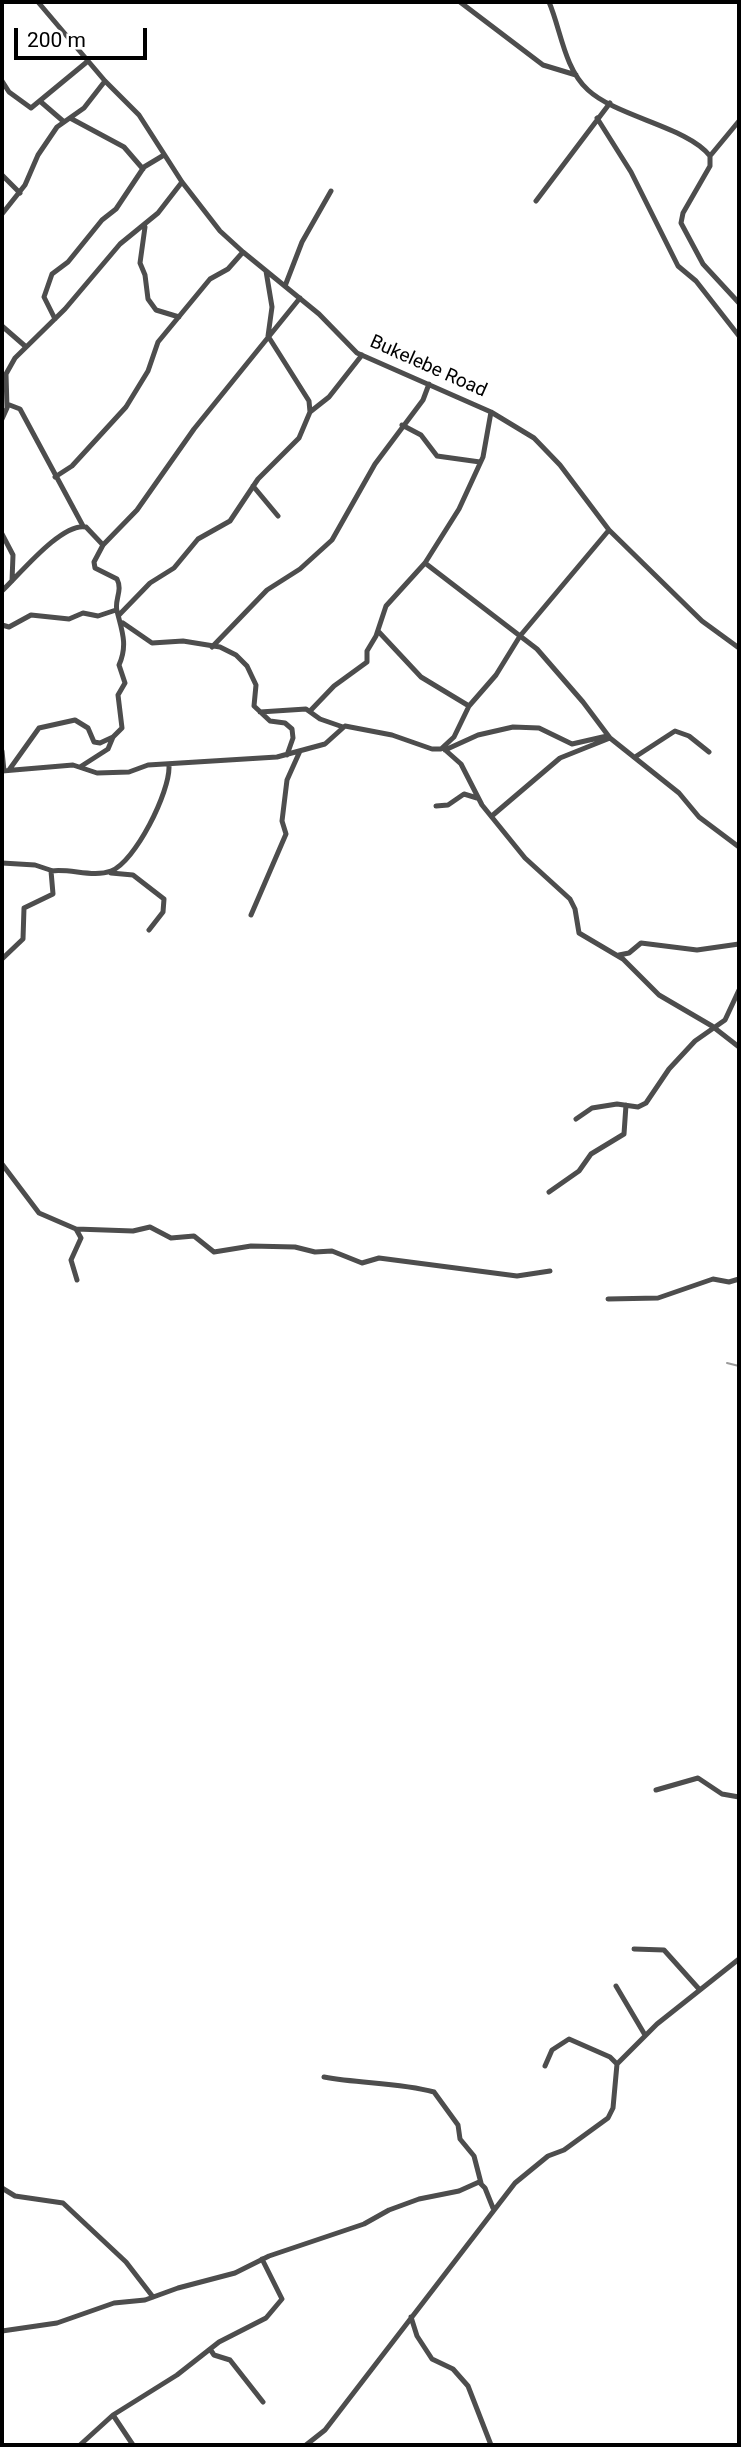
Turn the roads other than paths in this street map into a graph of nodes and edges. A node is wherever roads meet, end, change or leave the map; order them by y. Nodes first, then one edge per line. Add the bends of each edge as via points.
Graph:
1 (38, 2) edge
2 (460, 2) edge
3 (549, 2) edge
4 (88, 61) junction
5 (576, 75) junction
6 (105, 81) junction
7 (3, 86) edge
8 (41, 102) junction
9 (610, 103) junction
10 (70, 118) junction
11 (597, 118) junction
12 (63, 121) junction
13 (739, 121) edge
14 (164, 155) junction
15 (710, 156) junction
16 (143, 169) junction
17 (2, 175) edge
18 (182, 182) junction
19 (331, 191) dead end
20 (20, 192) junction
21 (536, 201) dead end
22 (2, 214) edge
23 (145, 226) junction
24 (243, 253) junction
25 (705, 266) junction
26 (266, 271) junction
27 (696, 281) junction
28 (285, 286) junction
29 (300, 298) junction
30 (739, 303) edge
31 (179, 317) junction
32 (55, 319) junction
33 (2, 326) edge
34 (268, 336) junction
35 (739, 336) edge
36 (25, 346) junction
37 (362, 355) junction
38 (429, 384) junction
39 (7, 404) junction
40 (310, 412) junction
41 (491, 412) junction
42 (2, 419) edge
43 (402, 425) junction
44 (480, 461) junction
45 (55, 477) junction
46 (253, 486) junction
47 (278, 516) dead end
48 (83, 526) junction
49 (609, 530) junction
50 (2, 534) edge
51 (103, 545) junction
52 (425, 563) junction
53 (12, 581) junction
54 (2, 591) edge
55 (118, 612) junction
56 (123, 623) junction
57 (2, 625) edge
58 (378, 631) junction
59 (520, 636) junction
60 (212, 647) junction
61 (739, 648) edge
62 (469, 706) junction
63 (310, 710) junction
64 (260, 712) junction
65 (343, 727) junction
66 (113, 737) junction
67 (608, 737) junction
68 (443, 749) junction
69 (2, 751) edge
70 (300, 751) junction
71 (709, 751) dead end
72 (287, 755) junction
73 (635, 757) junction
74 (169, 766) junction
75 (80, 767) junction
76 (4, 771) edge
77 (479, 800) junction
78 (436, 806) dead end
79 (493, 816) junction
80 (739, 847) edge
81 (2, 863) edge
82 (54, 871) junction
83 (108, 872) junction
84 (251, 915) dead end
85 (149, 930) dead end
86 (739, 944) edge
87 (617, 955) junction
88 (2, 959) edge
89 (739, 990) edge
90 (712, 1026) junction
91 (739, 1046) edge
92 (626, 1105) junction
93 (576, 1119) dead end
94 (2, 1164) edge
95 (549, 1192) dead end
96 (76, 1229) junction
97 (550, 1270) dead end
98 (739, 1279) edge
99 (77, 1280) dead end
100 (608, 1299) dead end
101 (656, 1790) dead end
102 (739, 1797) edge
103 (634, 1949) dead end
104 (739, 1959) edge
105 (616, 1986) dead end
106 (699, 1989) junction
107 (645, 2035) junction
108 (619, 2061) junction
109 (545, 2066) dead end
110 (324, 2077) dead end
111 (481, 2183) junction
112 (2, 2188) edge
113 (493, 2208) junction
114 (262, 2259) junction
115 (153, 2297) junction
116 (411, 2317) junction
117 (2, 2331) edge
118 (210, 2349) junction
119 (263, 2402) dead end
120 (113, 2415) junction
121 (80, 2445) edge
122 (133, 2445) edge
123 (306, 2445) edge
124 (491, 2445) edge

1 - 4 street, Bukelebe Road
2 - 5 street via 542,65
3 - 5 street
4 - 6 street, Bukelebe Road
4 - 8 street
5 - 9 street via 587,89
6 - 10 street
6 - 14 street, Bukelebe Road via 139,115
7 - 8 street via 29,108
8 - 12 street
9 - 11 street
9 - 15 street via 694,140
10 - 12 street
10 - 16 street via 124,146
11 - 21 street
11 - 27 street via 631,172 678,266
12 - 20 street via 38,155
13 - 15 street
14 - 16 street
14 - 18 street, Bukelebe Road
15 - 25 street via 710,166 681,223
16 - 32 street via 116,209 50,277 44,297
17 - 20 street
18 - 23 street
18 - 24 street, Bukelebe Road
19 - 28 street via 302,242
20 - 22 street
23 - 31 street via 140,263 148,299 156,310
23 - 32 street via 120,244
24 - 26 street, Bukelebe Road
24 - 31 street via 210,279
25 - 27 street
25 - 30 street
26 - 28 street, Bukelebe Road
26 - 34 street via 272,311
27 - 35 street
28 - 29 street, Bukelebe Road
29 - 34 street
29 - 37 street, Bukelebe Road
31 - 45 street via 157,344 128,405 72,466
32 - 36 street
33 - 36 street
34 - 40 street via 307,397
34 - 51 street via 137,510
36 - 39 street via 7,372
37 - 38 street, Bukelebe Road
37 - 40 street via 329,397
38 - 41 street, Bukelebe Road
38 - 43 street via 423,400
39 - 42 street
39 - 45 street via 22,411
40 - 46 street via 296,442
41 - 44 street
41 - 49 street, Bukelebe Road via 543,447
43 - 44 street via 421,435 437,456
43 - 60 street via 368,474 332,540 267,590
44 - 52 street via 459,509
45 - 48 street
46 - 47 street
46 - 55 street via 230,521 198,539 174,568
48 - 51 street
48 - 53 street via 50,541
49 - 59 street
49 - 61 street, Bukelebe Road via 702,621
50 - 53 street via 13,555
51 - 55 street via 94,566 119,581
52 - 58 street via 386,606
52 - 59 street
53 - 54 street
55 - 56 street
55 - 57 street via 83,613 69,619 31,615 9,627
56 - 60 street via 152,643 178,640
56 - 66 street via 125,652 119,667 125,683 118,695 123,722
58 - 62 street via 421,677
58 - 63 street via 366,663 334,685
59 - 62 street via 496,675
59 - 67 street via 562,676
60 - 64 street via 244,662 256,685 253,704
62 - 68 street
63 - 64 street
63 - 65 street
64 - 72 street via 292,729
65 - 68 street
65 - 70 street via 325,744
66 - 75 street via 110,747
66 - 76 street via 94,742 88,728 75,720 44,726
67 - 68 street via 572,744 539,728 513,727
67 - 73 street
67 - 79 street via 560,758
68 - 77 street via 466,771
69 - 76 street
70 - 72 street
70 - 84 street via 287,780 282,821 286,834
71 - 73 street via 675,731
72 - 74 street
73 - 80 street
74 - 75 street via 103,773
74 - 83 street via 151,826 122,863
75 - 76 street
77 - 78 street via 464,794 451,804
77 - 79 street
79 - 87 street via 525,859 570,899 579,933
81 - 82 street
82 - 83 street
82 - 88 street via 50,875 52,896 24,908 24,937
83 - 85 street via 133,875 164,899 163,912
86 - 87 street via 697,950 641,943 629,953
87 - 90 street via 659,995
89 - 90 street via 727,1017
90 - 91 street
90 - 92 street via 669,1069 646,1103
92 - 93 street via 592,1108
92 - 95 street via 624,1134 591,1154 579,1171
94 - 96 street via 39,1213
96 - 97 street via 133,1231 150,1227 171,1238 197,1237 214,1252 251,1246 295,1247 332,1251 362,1263 379,1258 517,1276
96 - 99 street via 81,1238 71,1260
98 - 100 street via 713,1279 658,1298
101 - 102 street via 698,1778 722,1794
103 - 106 street via 664,1950
104 - 106 street
105 - 107 street
106 - 107 street
107 - 108 street
108 - 109 street via 569,2039 552,2050
108 - 113 street via 614,2108 608,2118 538,2163
110 - 111 street via 434,2092 458,2124 460,2139 473,2154
111 - 113 street
111 - 114 street via 403,2205
112 - 115 street via 15,2196 63,2203 126,2262
113 - 116 street
114 - 115 street via 235,2273
114 - 118 street via 281,2301 259,2323
115 - 117 street via 57,2323
116 - 123 street via 325,2430
116 - 124 street via 432,2359 453,2368 468,2386
118 - 119 street via 214,2356 230,2360
118 - 120 street
120 - 121 street
120 - 122 street

